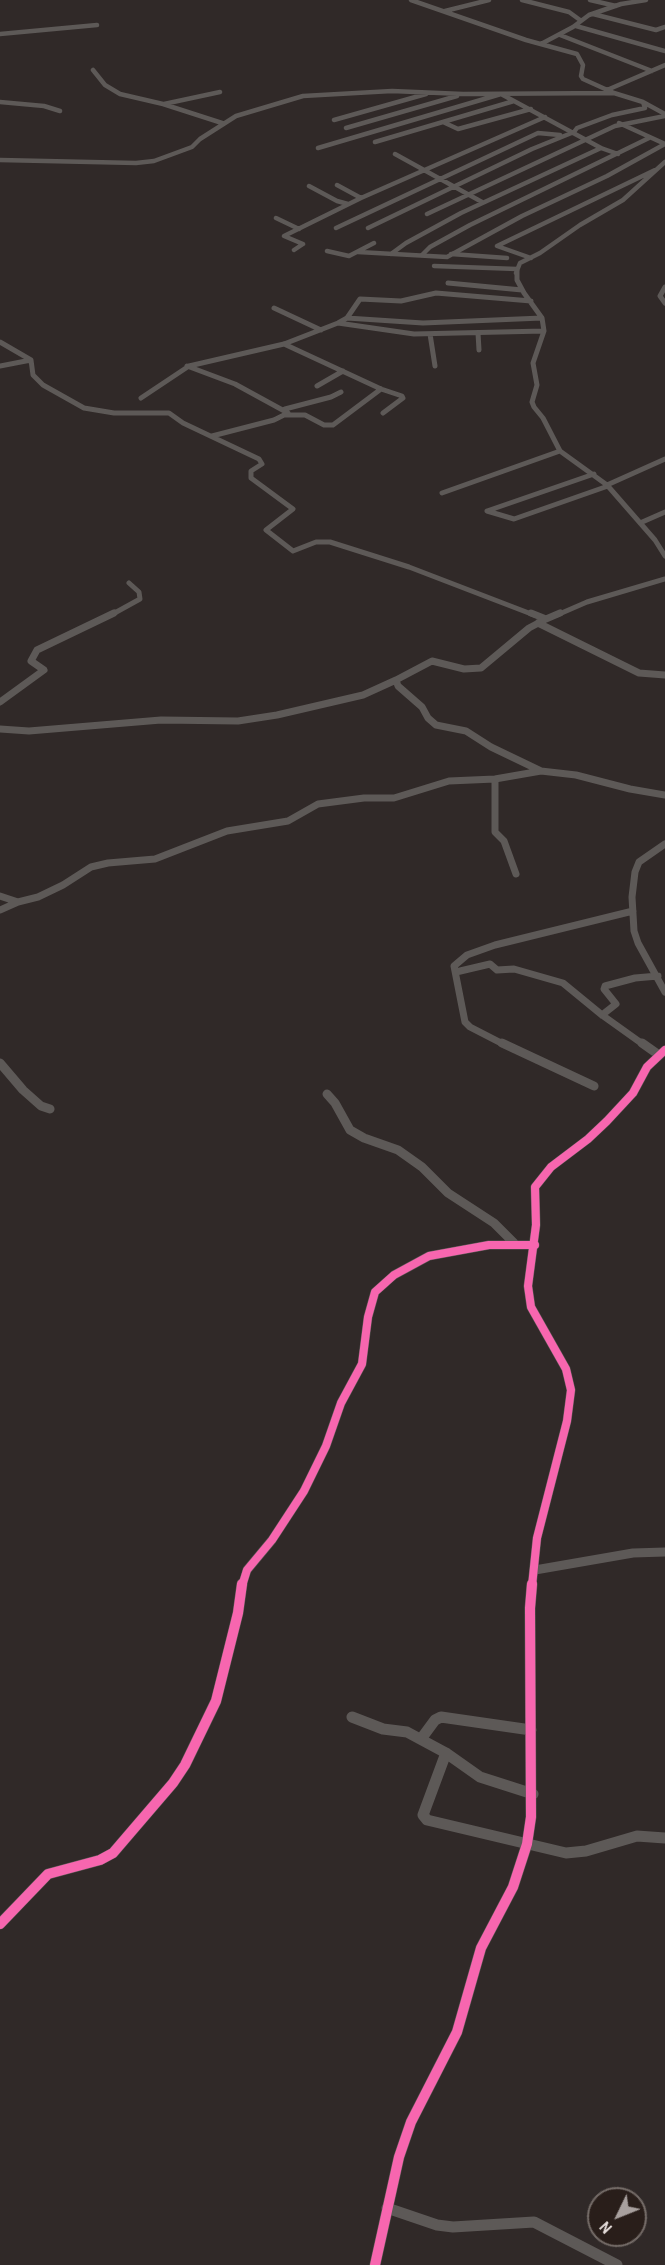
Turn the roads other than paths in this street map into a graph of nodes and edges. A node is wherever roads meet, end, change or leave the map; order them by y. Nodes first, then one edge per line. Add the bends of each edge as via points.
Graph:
1 (411, 0) edge
2 (426, 0) edge
3 (489, 0) edge
4 (522, 0) edge
5 (590, 0) edge
6 (646, 0) edge
7 (419, 2) junction
8 (616, 6) junction
9 (445, 11) junction
10 (592, 14) junction
11 (580, 20) junction
12 (98, 25) dead end
13 (576, 26) junction
14 (665, 27) edge
15 (0, 34) edge
16 (560, 35) junction
17 (541, 44) junction
18 (665, 51) edge
19 (665, 65) edge
20 (93, 70) dead end
21 (652, 71) junction
22 (607, 90) junction
23 (220, 92) dead end
24 (432, 92) junction
25 (614, 93) junction
26 (463, 94) junction
27 (501, 94) junction
28 (514, 101) junction
29 (0, 102) edge
30 (643, 102) junction
31 (163, 104) junction
32 (531, 110) junction
33 (60, 111) dead end
34 (665, 115) edge
35 (545, 117) junction
36 (605, 117) junction
37 (443, 122) junction
38 (222, 123) junction
39 (621, 124) junction
40 (355, 125) junction
41 (347, 128) junction
42 (364, 128) junction
43 (381, 129) junction
44 (409, 132) junction
45 (574, 132) junction
46 (361, 135) junction
47 (567, 135) junction
48 (649, 138) junction
49 (586, 140) junction
50 (378, 144) dead end
51 (665, 144) edge
52 (318, 148) dead end
53 (601, 148) junction
54 (395, 154) dead end
55 (618, 154) junction
56 (0, 160) edge
57 (665, 162) edge
58 (660, 168) edge
59 (424, 169) junction
60 (439, 178) junction
61 (337, 185) dead end
62 (309, 186) dead end
63 (453, 186) junction
64 (467, 194) junction
65 (359, 199) junction
66 (482, 202) junction
67 (348, 204) junction
68 (384, 204) junction
69 (427, 214) dead end
70 (276, 218) dead end
71 (336, 228) dead end
72 (368, 228) dead end
73 (299, 229) junction
74 (374, 243) dead end
75 (294, 250) dead end
76 (327, 251) dead end
77 (358, 252) junction
78 (391, 254) junction
79 (451, 254) junction
80 (422, 255) junction
81 (507, 258) dead end
82 (531, 258) junction
83 (434, 266) dead end
84 (517, 269) junction
85 (448, 283) dead end
86 (665, 287) edge
87 (522, 290) junction
88 (531, 301) junction
89 (665, 303) edge
90 (274, 308) dead end
91 (347, 318) junction
92 (542, 318) junction
93 (338, 323) junction
94 (321, 330) junction
95 (544, 332) junction
96 (478, 333) junction
97 (430, 334) junction
98 (0, 342) edge
99 (284, 344) junction
100 (479, 350) dead end
101 (31, 360) junction
102 (0, 366) edge
103 (187, 366) junction
104 (435, 366) dead end
105 (343, 371) junction
106 (317, 386) dead end
107 (381, 389) junction
108 (341, 392) dead end
109 (141, 398) dead end
110 (285, 412) junction
111 (383, 413) dead end
112 (208, 435) junction
113 (561, 451) junction
114 (665, 459) edge
115 (594, 474) junction
116 (607, 486) junction
117 (442, 493) dead end
118 (665, 512) edge
119 (640, 523) junction
120 (665, 535) edge
121 (655, 540) junction
122 (665, 556) edge
123 (665, 579) edge
124 (129, 583) dead end
125 (546, 619) junction
126 (538, 623) junction
127 (665, 675) edge
128 (396, 680) junction
129 (0, 702) edge
130 (0, 729) edge
131 (541, 771) junction
132 (495, 779) junction
133 (665, 795) edge
134 (665, 844) edge
135 (516, 874) dead end
136 (0, 896) edge
137 (18, 902) junction
138 (0, 910) edge
139 (633, 911) junction
140 (456, 972) junction
141 (658, 976) junction
142 (665, 992) edge
143 (602, 1015) junction
144 (662, 1052) edge
145 (0, 1063) edge
146 (594, 1086) dead end
147 (327, 1094) dead end
148 (50, 1109) dead end
149 (514, 1243) junction
150 (535, 1245) junction
151 (665, 1552) edge
152 (535, 1570) junction
153 (352, 1717) dead end
154 (531, 1730) junction
155 (421, 1739) junction
156 (446, 1753) junction
157 (533, 1794) junction
158 (665, 1838) edge
159 (526, 1844) junction
160 (0, 1924) edge
161 (387, 2208) junction
162 (375, 2265) edge
163 (617, 2265) edge

1 - 7 street
2 - 7 street
3 - 9 street
4 - 11 street via 571,12
5 - 8 street
6 - 8 street
7 - 9 street
8 - 10 street
9 - 17 street
10 - 11 street
10 - 14 street via 656,30
11 - 13 street
12 - 15 street
13 - 16 street
13 - 18 street
16 - 17 street
16 - 21 street
17 - 22 street via 579,55 583,65 581,77
19 - 21 street
20 - 31 street via 113,91
21 - 22 street
22 - 25 street
23 - 31 street
24 - 26 street
24 - 38 street via 295,97
24 - 41 street via 334,120
25 - 27 street
25 - 30 street
26 - 27 street
26 - 40 street
27 - 28 street
27 - 43 street
28 - 32 street
28 - 37 street
29 - 33 street
30 - 34 street
30 - 36 street via 645,108
31 - 38 street
32 - 35 street
32 - 37 street via 511,112 459,129
34 - 39 street
35 - 45 street
35 - 59 street
36 - 39 street
36 - 45 street
37 - 44 street
38 - 56 street via 192,147 145,162
39 - 48 street
39 - 49 street
40 - 41 street
40 - 42 street
41 - 42 street
41 - 46 street
42 - 43 street
43 - 44 street
43 - 46 street
44 - 50 street via 375,142
45 - 47 street
45 - 49 street
46 - 52 street
47 - 60 street via 537,134
47 - 63 street
48 - 51 street
48 - 55 street
49 - 53 street
49 - 64 street
51 - 79 street
53 - 55 street
53 - 66 street
54 - 59 street
55 - 80 street via 470,225
57 - 58 street
58 - 82 street via 623,200
58 - 82 street via 497,246
59 - 60 street
59 - 65 street
60 - 63 street
60 - 68 street
61 - 65 street
62 - 67 street
63 - 64 street
63 - 72 street
64 - 66 street
64 - 69 street
65 - 67 street
65 - 68 street
66 - 78 street
67 - 73 street
68 - 71 street
70 - 73 street
73 - 75 street via 284,236 303,244
74 - 77 street
76 - 77 street via 349,256
77 - 78 street
78 - 80 street
79 - 80 street
79 - 81 street
82 - 84 street
83 - 84 street
84 - 87 street
85 - 87 street
86 - 89 street via 660,296
87 - 88 street
88 - 91 street via 432,293 398,301 366,298 357,301
88 - 92 street
90 - 94 street
91 - 92 street via 423,323
91 - 93 street
92 - 95 street
93 - 94 street
93 - 97 street
94 - 99 street
95 - 96 street
95 - 113 street via 533,363 537,385 533,404
96 - 97 street
96 - 100 street
97 - 104 street
98 - 101 street
99 - 103 street
99 - 105 street
101 - 102 street
101 - 112 street via 37,380 84,408 132,414 164,411
103 - 109 street
103 - 110 street via 235,384
105 - 106 street
105 - 107 street
107 - 110 street via 333,425
107 - 111 street via 403,397
108 - 110 street
110 - 112 street via 220,435
112 - 125 street via 261,461 250,471 251,478 293,509 266,530 289,549 330,542
113 - 115 street
113 - 117 street
114 - 116 street
115 - 116 street
115 - 116 street via 488,511 514,519
116 - 119 street
118 - 119 street
119 - 121 street
120 - 121 street
121 - 122 street
123 - 125 street via 587,602
124 - 129 street via 140,598 37,650 31,661 44,670
125 - 126 street
126 - 127 street via 639,673
126 - 128 street via 481,668 464,669 432,661
128 - 130 street via 363,695 238,721 161,720 29,731
128 - 131 street via 436,725 466,731
131 - 132 street
131 - 133 street
132 - 135 street via 495,832 504,841
132 - 137 street via 449,781 394,798 318,804 288,821 227,831 155,859 91,867 51,892
134 - 139 street via 639,862 633,885
136 - 137 street
137 - 138 street
139 - 140 street via 475,951 459,960 454,966
139 - 141 street via 638,943
140 - 143 street via 490,964 497,970 524,971 563,983
140 - 146 street via 465,1022 470,1027
141 - 142 street
141 - 143 street via 605,986 603,989 616,1004
143 - 144 street
144 - 150 street via 607,1121 538,1180 534,1198
145 - 148 street via 23,1090
147 - 149 street via 350,1130 398,1150 448,1193 494,1223
149 - 150 street
149 - 160 street via 429,1256 394,1275 375,1293 362,1364 341,1403 322,1454 304,1491 242,1582 216,1701 185,1765 113,1852 100,1860 48,1874
150 - 152 street via 529,1267 531,1307 562,1361 571,1390 567,1421 537,1538
151 - 152 street via 633,1553
152 - 154 street via 530,1608
153 - 155 street
154 - 155 street via 441,1717
154 - 157 street
155 - 156 street
156 - 157 street via 480,1777
156 - 159 street via 424,1818
157 - 159 street
158 - 159 street via 637,1836 566,1853
159 - 161 street via 513,1887 481,1948 457,2032 411,2122
161 - 162 street
161 - 163 street via 453,2227 534,2222

